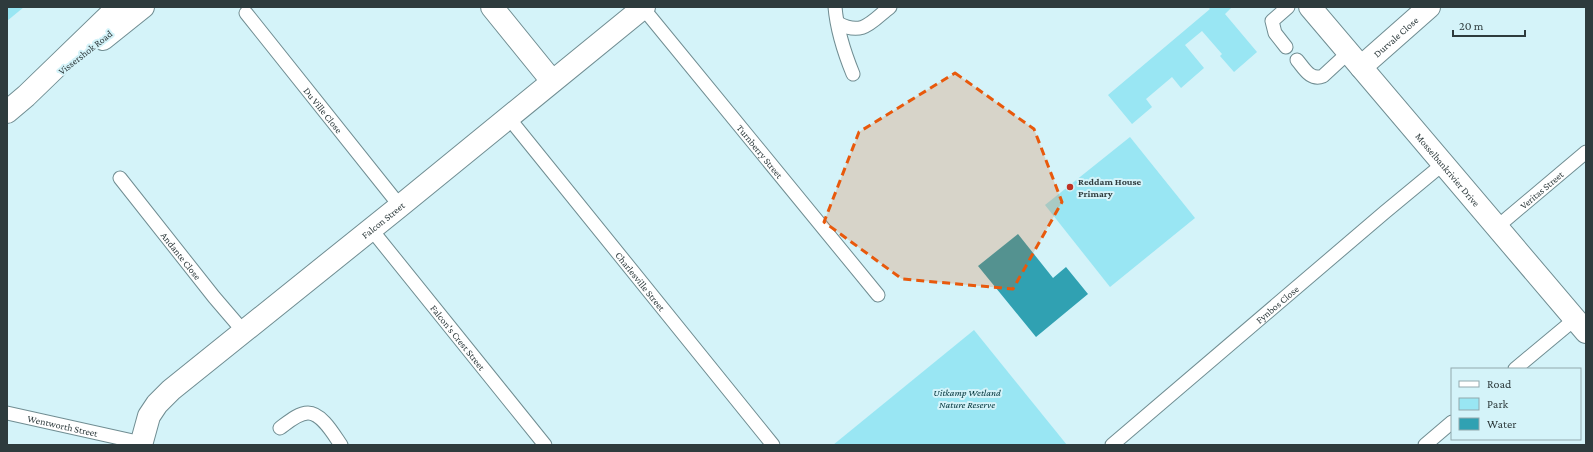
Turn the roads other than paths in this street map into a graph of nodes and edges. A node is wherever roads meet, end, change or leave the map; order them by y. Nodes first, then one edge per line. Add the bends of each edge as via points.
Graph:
1 (118, 7) edge
2 (143, 7) edge
3 (492, 7) edge
4 (644, 7) edge
5 (835, 7) edge
6 (890, 7) edge
7 (1288, 7) edge
8 (1310, 7) edge
9 (1429, 7) edge
10 (246, 13) dead end
11 (838, 23) junction
12 (1286, 47) dead end
13 (1297, 60) dead end
14 (1355, 60) junction
15 (853, 74) dead end
16 (552, 81) junction
17 (26, 96) junction
18 (7, 112) edge
19 (508, 117) junction
20 (1586, 152) edge
21 (1443, 164) junction
22 (120, 178) dead end
23 (400, 206) junction
24 (1497, 227) junction
25 (371, 229) junction
26 (878, 295) dead end
27 (1580, 326) edge
28 (244, 332) junction
29 (1517, 368) edge
30 (7, 413) edge
31 (1451, 423) edge
32 (280, 428) dead end
33 (142, 444) edge
34 (341, 445) edge
35 (545, 445) edge
36 (773, 445) edge
37 (1112, 445) edge
38 (1425, 445) edge

1 - 17 street, Vissershok Road
2 - 17 street, Vissershok Road via 76,61
3 - 16 street
4 - 16 street, Falcon Street
4 - 26 lane, Turnberry Street
5 - 11 lane
6 - 11 lane via 862,28 855,30
7 - 12 lane via 1272,21 1274,33
8 - 14 street, Mosselbankrivier Drive
9 - 14 street, Durvale Close
10 - 23 lane, Du Ville Close
11 - 15 lane via 843,48
13 - 14 lane via 1309,75 1318,78
14 - 21 street, Mosselbankrivier Drive
16 - 19 street, Falcon Street
17 - 18 street, Vissershok Road
19 - 23 street, Falcon Street
19 - 36 lane, Charlesville Street
20 - 24 lane, Veritas Street
21 - 24 street, Mosselbankrivier Drive
21 - 37 lane, Fynbos Close
22 - 28 lane, Andante Close
23 - 25 street, Falcon Street
24 - 27 street, Mosselbankrivier Drive
25 - 28 street, Falcon Street
25 - 35 lane, Falcon's Crest Street
27 - 29 lane
28 - 33 street, Falcon Street via 157,404 149,416
30 - 33 lane, Wentworth Street
31 - 38 lane
32 - 34 lane via 307,413 314,414

